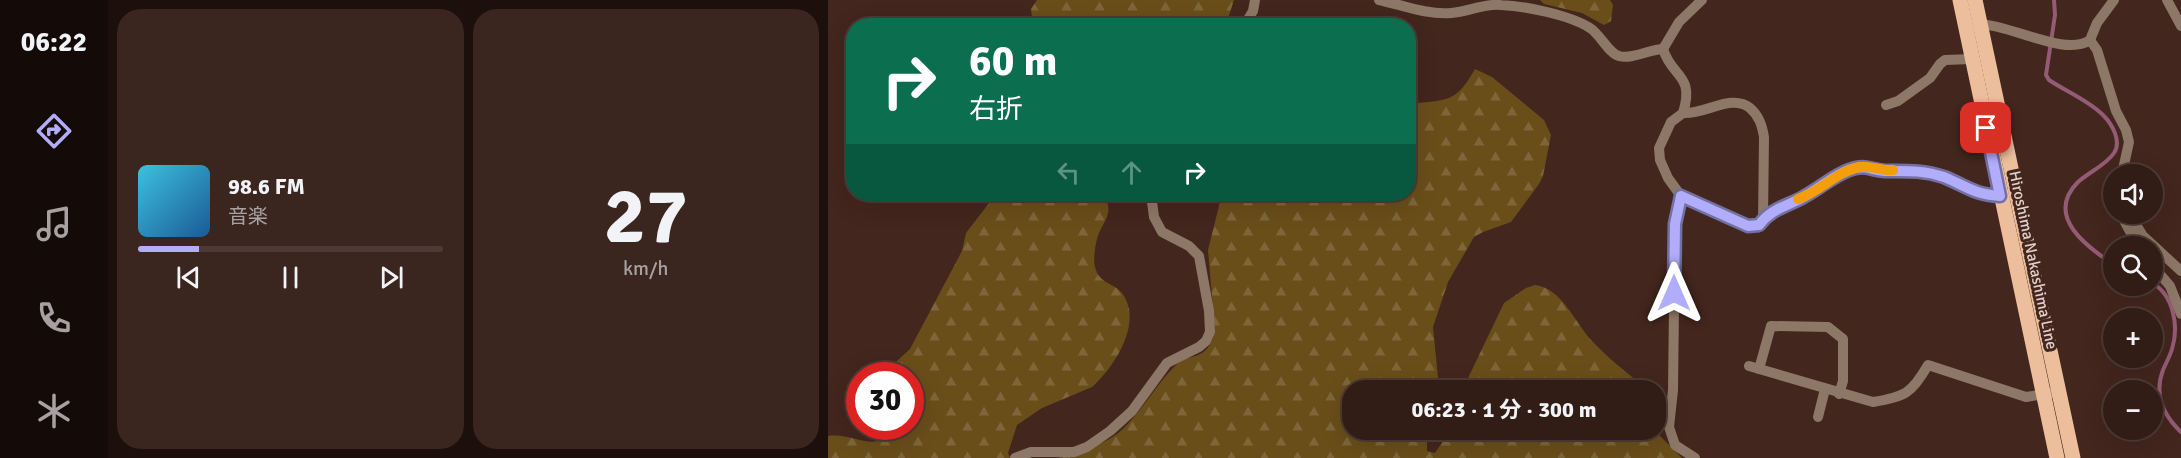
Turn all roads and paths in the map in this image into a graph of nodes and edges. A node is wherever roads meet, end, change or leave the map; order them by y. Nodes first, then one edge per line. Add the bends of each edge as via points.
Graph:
1 (1255, 0) edge
2 (1379, 0) edge
3 (1702, 0) edge
4 (1960, 0) edge
5 (1975, 0) edge
6 (2114, 0) edge
7 (2168, 0) edge
8 (1501, 2) edge
9 (1462, 5) edge
10 (1249, 18) edge
11 (1973, 25) junction
12 (2181, 26) edge
13 (2090, 40) junction
14 (1663, 49) junction
15 (1972, 59) junction
16 (1886, 105) dead end
17 (1683, 112) junction
18 (2124, 164) edge
19 (2008, 195) junction
20 (1681, 196) junction
21 (1152, 201) edge
22 (1763, 219) junction
23 (2136, 224) edge
24 (2181, 271) edge
25 (2163, 278) edge
26 (2181, 314) edge
27 (1825, 389) junction
28 (1839, 393) junction
29 (2051, 394) junction
30 (1818, 417) dead end
31 (1015, 458) edge
32 (1695, 458) edge
33 (2057, 458) edge
34 (2073, 458) edge

1 - 10 street
2 - 9 street via 1451,13
3 - 14 street via 1679,22
4 - 11 main road, Hiroshima Nakashima Line
5 - 11 main road, Hiroshima Nakashima Line
6 - 13 street
7 - 12 street
8 - 9 street
8 - 14 street via 1589,27 1620,57
11 - 13 street via 2000,26 2056,43 2078,45
11 - 15 main road, Hiroshima Nakashima Line
11 - 19 main road, Hiroshima Nakashima Line
13 - 18 street via 2126,130 2129,142
14 - 17 street via 1687,87
15 - 16 street via 1946,60 1930,78
15 - 19 main road, Hiroshima Nakashima Line
17 - 20 street via 1671,122 1659,148 1668,178
17 - 22 street via 1692,114 1730,103 1743,103 1753,111 1762,124 1764,137
19 - 22 street via 1980,194 1932,173 1860,167 1846,171
19 - 29 main road, Hiroshima Nakashima Line
20 - 22 street via 1748,226 1759,225
20 - 32 street via 1675,224 1669,427 1675,445
21 - 31 street via 1154,218 1162,232 1199,256 1210,332 1206,341 1167,363 1132,411 1087,447 1074,452 1031,452
23 - 24 street via 2143,236
25 - 26 street
27 - 28 street
27 - 28 street via 1754,367 1771,326 1828,327 1843,339 1843,381
27 - 30 street
28 - 29 street via 1873,402 1888,400 1908,393 1928,365 2026,397
29 - 33 main road, Hiroshima Nakashima Line
29 - 34 main road, Hiroshima Nakashima Line

